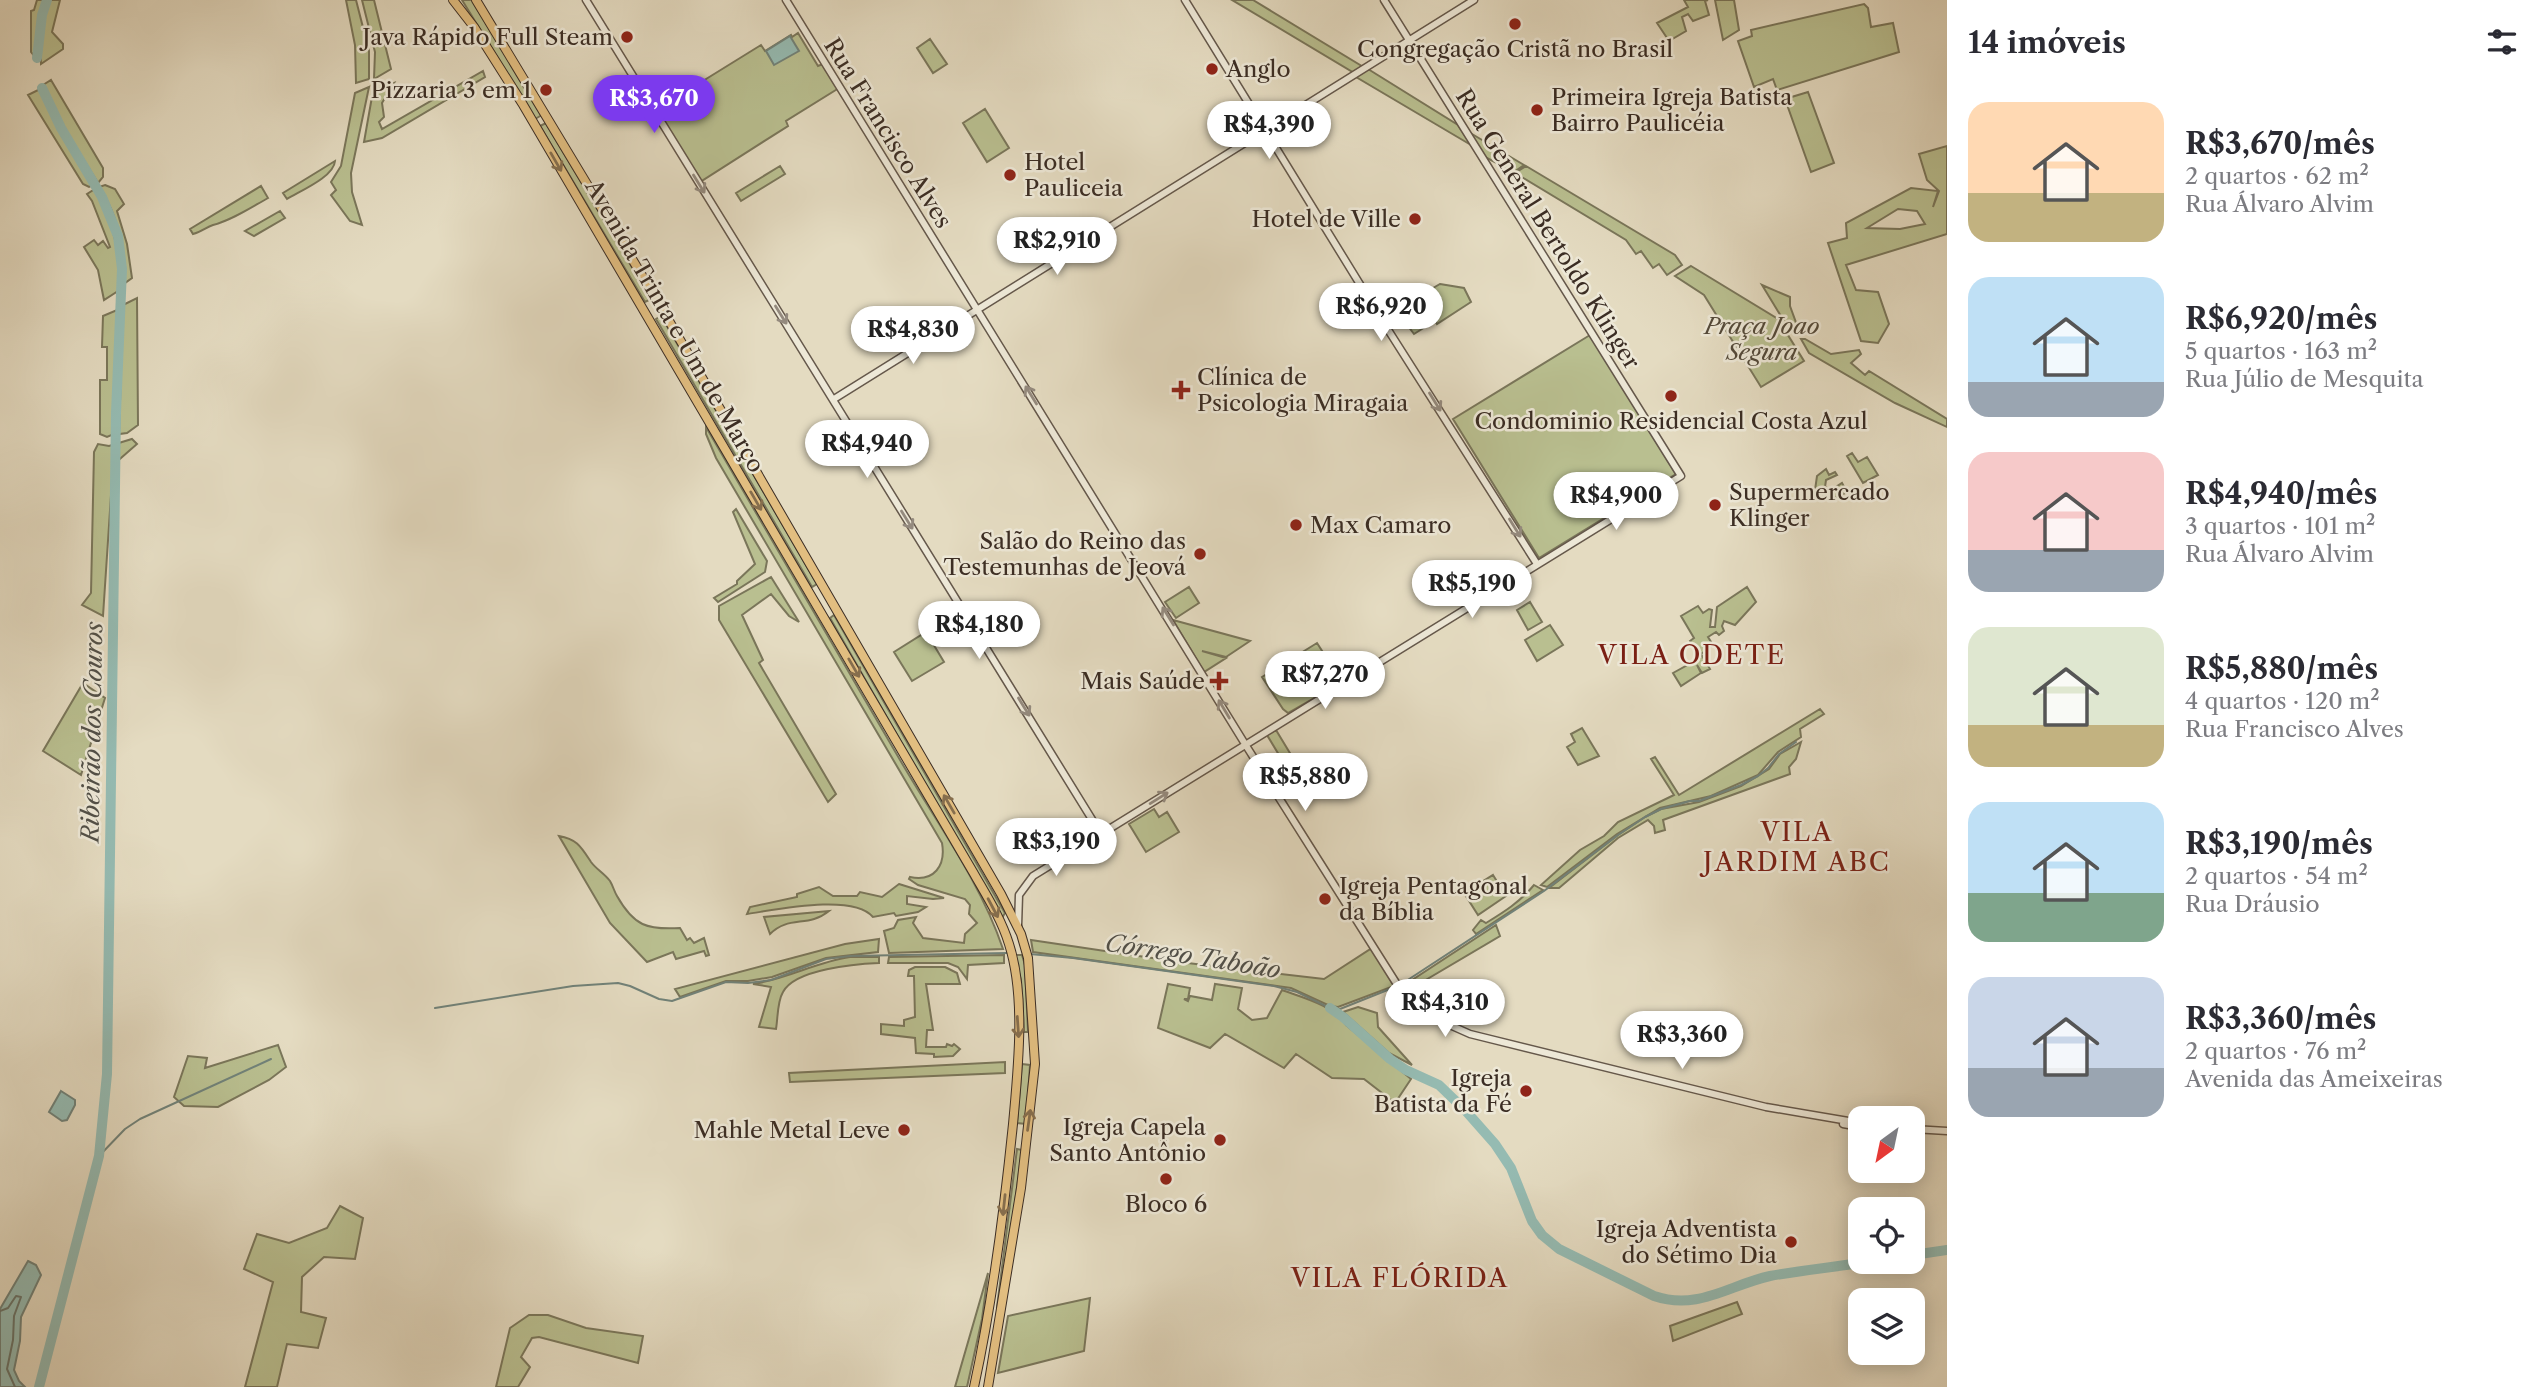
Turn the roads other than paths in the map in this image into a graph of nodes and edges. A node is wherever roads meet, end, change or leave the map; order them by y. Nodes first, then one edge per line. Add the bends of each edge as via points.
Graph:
1 (453, 0) edge
2 (476, 0) edge
3 (586, 0) edge
4 (786, 0) edge
5 (1185, 0) edge
6 (1384, 0) edge
7 (1474, 0) edge
8 (1410, 41) junction
9 (1266, 131) junction
10 (978, 310) junction
11 (834, 399) junction
12 (1537, 564) junction
13 (1245, 744) junction
14 (1101, 834) junction
15 (1019, 931) junction
16 (1009, 945) junction
17 (1848, 1123) edge
18 (1925, 1129) edge
19 (1947, 1130) edge
20 (994, 1277) junction
21 (1002, 1314) junction
22 (985, 1332) junction
23 (992, 1366) junction
24 (974, 1387) edge
25 (988, 1387) edge

1 -> 16 main road, Avenida Trinta e Um de Março via 528,114 947,827
15 -> 2 main road, Avenida Trinta e Um de Março via 1002,894 661,307
3 -> 11 street
4 - 10 street, Rua Francisco Alves
5 - 9 street
6 - 8 street, Rua General Bertoldo Klinger
7 - 8 street
8 - 9 street
8 - 12 street, Rua General Bertoldo Klinger via 1681,476
9 - 10 street
9 -> 12 street
10 - 11 street
13 -> 10 street, Rua Francisco Alves
11 -> 14 street
12 - 13 street
14 -> 13 street
13 - 17 street, Rua Francisco Alves via 1403,995 1434,1018 1470,1034
14 - 15 street via 1030,880 1018,901
15 - 16 street
21 -> 15 main road, Avenida Trinta e Um de Março via 1034,1079 1028,958
16 -> 20 main road, Avenida Trinta e Um de Março via 1016,982 1019,1056
18 - 19 street
20 - 21 main road via 994,1308
20 - 22 main road, Avenida Trinta e Um de Março
21 - 23 main road, Avenida Trinta e Um de Março
22 - 23 main road via 994,1335
22 - 24 main road, Avenida Trinta e Um de Março
23 - 25 main road, Avenida Trinta e Um de Março

